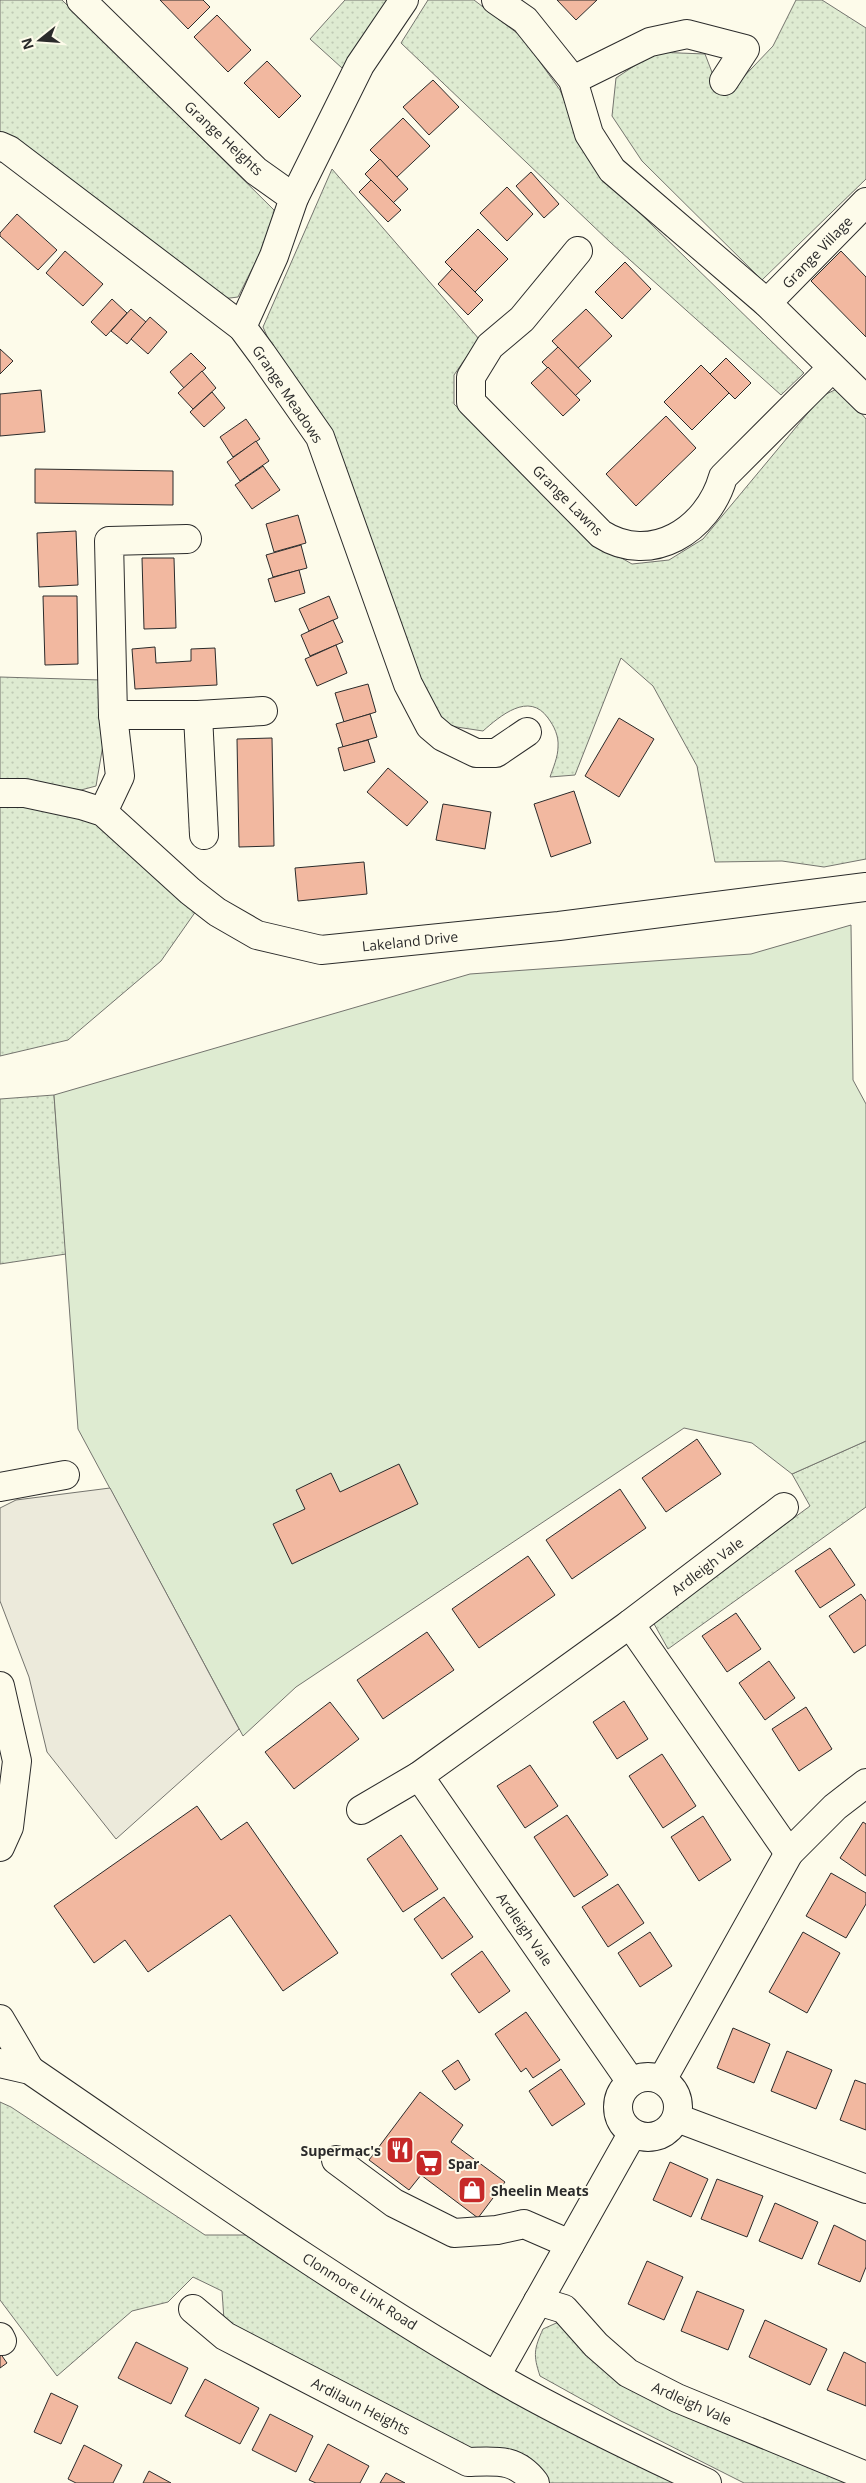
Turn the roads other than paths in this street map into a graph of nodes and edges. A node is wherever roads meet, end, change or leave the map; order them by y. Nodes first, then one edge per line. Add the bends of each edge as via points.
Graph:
1 (81, 0) edge
2 (404, 0) edge
3 (496, 0) edge
4 (573, 80) junction
5 (724, 81) dead end
6 (0, 146) edge
7 (294, 198) junction
8 (866, 202) edge
9 (578, 251) dead end
10 (768, 303) junction
11 (242, 327) junction
12 (832, 368) junction
13 (866, 400) edge
14 (187, 539) dead end
15 (263, 711) dead end
16 (114, 715) junction
17 (198, 715) junction
18 (527, 732) dead end
19 (0, 793) edge
20 (103, 812) junction
21 (204, 835) dead end
22 (866, 887) edge
23 (65, 1475) dead end
24 (0, 1487) edge
25 (784, 1507) dead end
26 (630, 1624) junction
27 (0, 1686) edge
28 (418, 1776) junction
29 (866, 1783) edge
30 (361, 1810) dead end
31 (0, 1847) edge
32 (789, 1853) junction
33 (0, 2019) edge
34 (0, 2063) edge
35 (30, 2070) junction
36 (662, 2080) junction
37 (631, 2082) junction
38 (677, 2118) junction
39 (632, 2134) junction
40 (336, 2160) dead end
41 (866, 2189) edge
42 (570, 2244) junction
43 (538, 2301) junction
44 (193, 2309) dead end
45 (496, 2376) junction
46 (866, 2476) edge
47 (535, 2483) edge
48 (707, 2483) edge

1 - 7 street, Grange Heights via 256,171
2 - 7 street via 360,65
3 - 4 street via 525,20
4 - 5 street via 650,42 687,34 746,49
4 - 10 street via 589,134 612,170
6 - 11 street, Grange Meadows
7 - 11 street via 274,256
8 - 10 street, Grange Village
9 - 12 street, Grange Lawns via 522,319 490,346 470,377 471,402 601,534 614,542 635,548 651,547 671,540 696,523 718,493 723,477
10 - 12 street
11 - 18 street, Grange Meadows via 320,437 408,684 430,726 443,737 476,753 496,752
12 - 13 street
14 - 16 street via 109,541
15 - 17 street
16 - 17 street
16 - 20 street via 120,776
17 - 21 street
19 - 20 street, Lakeland Drive via 25,794
20 - 22 street, Lakeland Drive via 217,912 257,935 321,950 569,925
23 - 24 street
25 - 26 street, Ardleigh Vale
26 - 28 street, Ardleigh Vale
26 - 32 street
27 - 31 street via 17,1761 9,1827
28 - 30 street, Ardleigh Vale
28 - 37 street, Ardleigh Vale
29 - 32 street via 835,1807
32 - 36 street
33 - 35 street, Clonmore Link Road
34 - 35 street, Clonmore Link Road
35 - 45 street, Clonmore Link Road via 308,2260
36 - 37 street via 647,2077
36 - 38 street via 678,2100
37 - 39 street via 624,2089 617,2108 624,2127
38 - 39 street via 673,2126 659,2136 649,2138
38 - 41 street
39 - 42 street
40 - 42 street via 394,2203 454,2233 497,2230 524,2224
42 - 43 street
43 - 45 street
43 - 46 street, Ardleigh Vale via 564,2309 596,2346 628,2373 678,2398
44 - 47 street, Ardilaun Heights via 225,2336 468,2462 506,2461 529,2475
45 - 48 street, Clonmore Link Road via 596,2431

